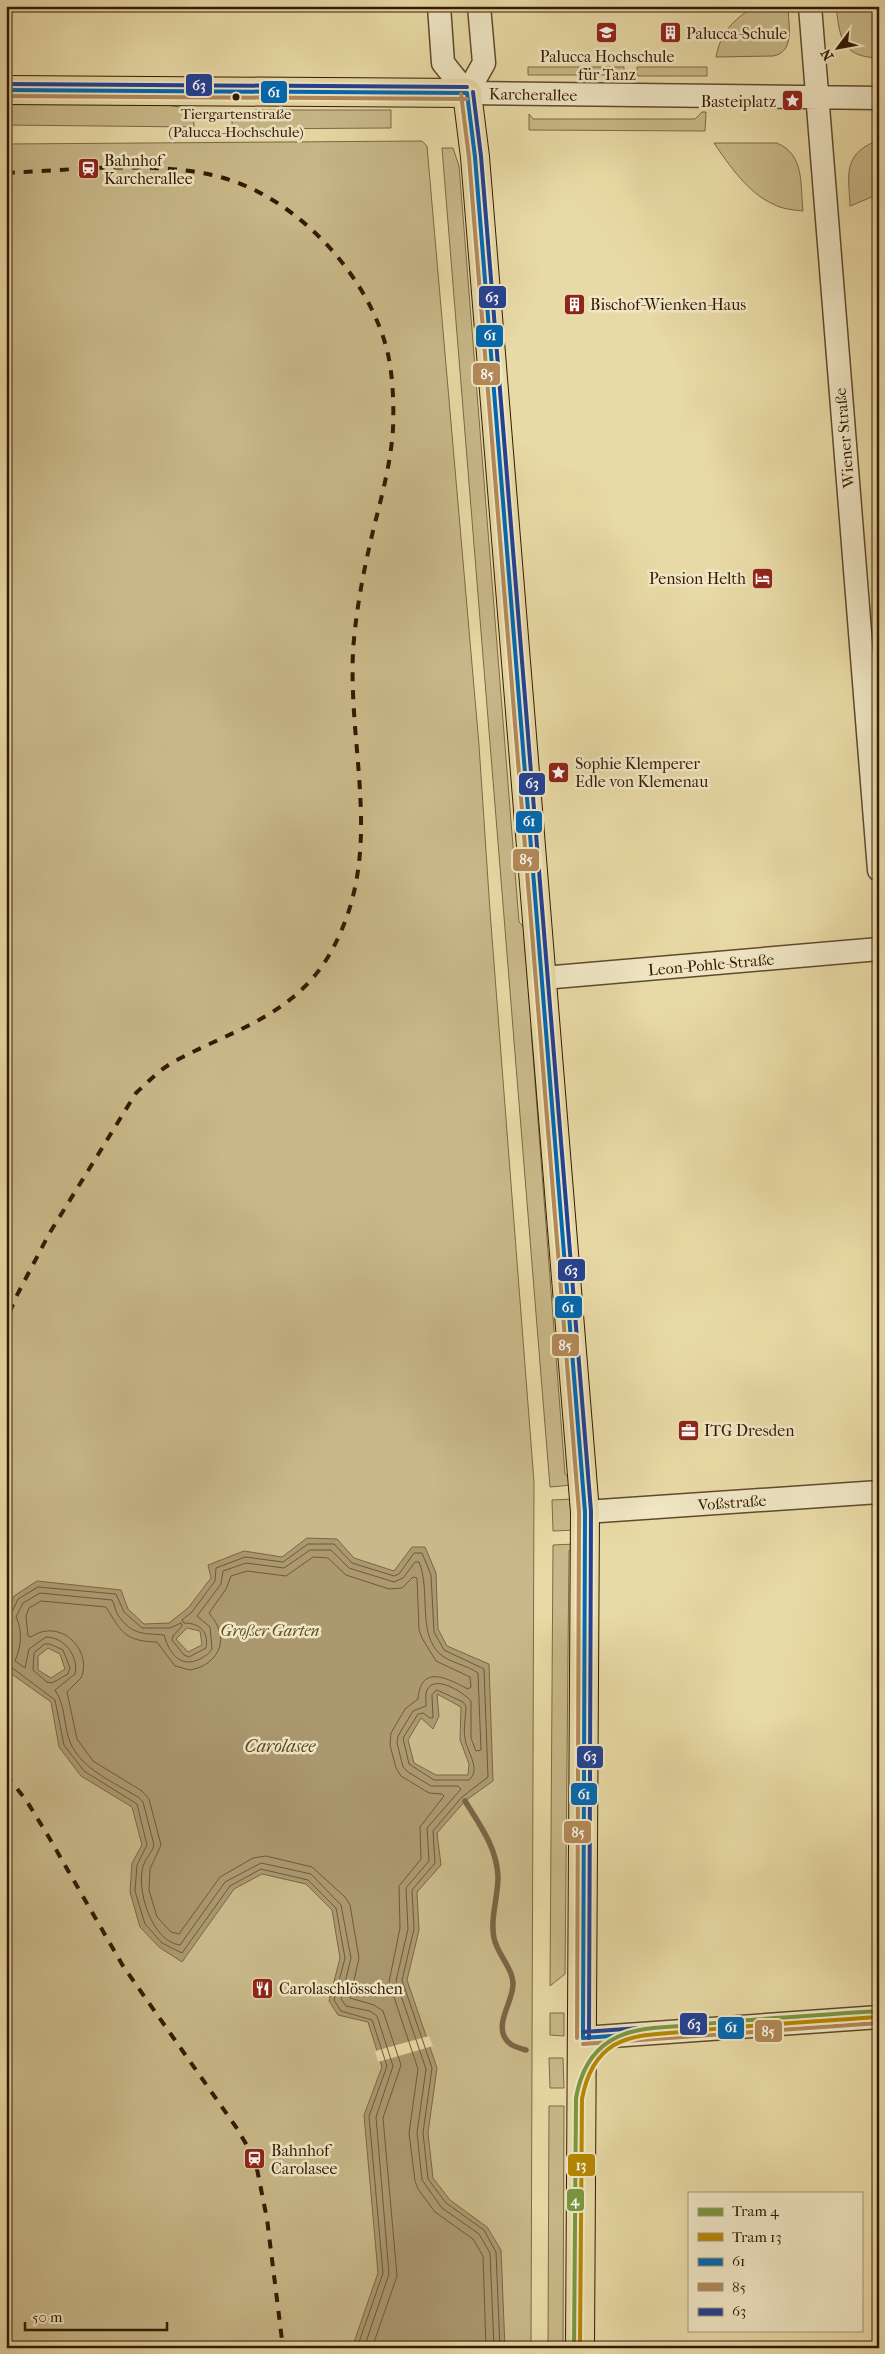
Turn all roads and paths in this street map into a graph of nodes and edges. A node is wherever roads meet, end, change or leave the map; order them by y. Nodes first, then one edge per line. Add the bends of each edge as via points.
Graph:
1 (438, 6) edge
2 (479, 6) edge
3 (810, 6) edge
4 (6, 90) edge
5 (466, 93) junction
6 (817, 98) junction
7 (879, 98) edge
8 (879, 870) edge
9 (879, 950) edge
10 (543, 978) junction
11 (879, 1492) edge
12 (586, 1512) junction
13 (879, 2017) edge
14 (583, 2038) junction
15 (580, 2348) edge

1 - 5 street via 443,63
2 - 5 street via 484,63
3 - 6 street, Wiener Straße
4 - 5 main road, Karcherallee
5 - 6 street, Karcherallee
5 - 10 main road via 474,150
6 - 7 street, Karcherallee
6 - 8 street, Wiener Straße
9 - 10 street, Leon-Pohle-Straße
10 - 12 main road
11 - 12 street, Voßstraße
12 - 14 main road
13 - 14 street
14 - 15 main road

